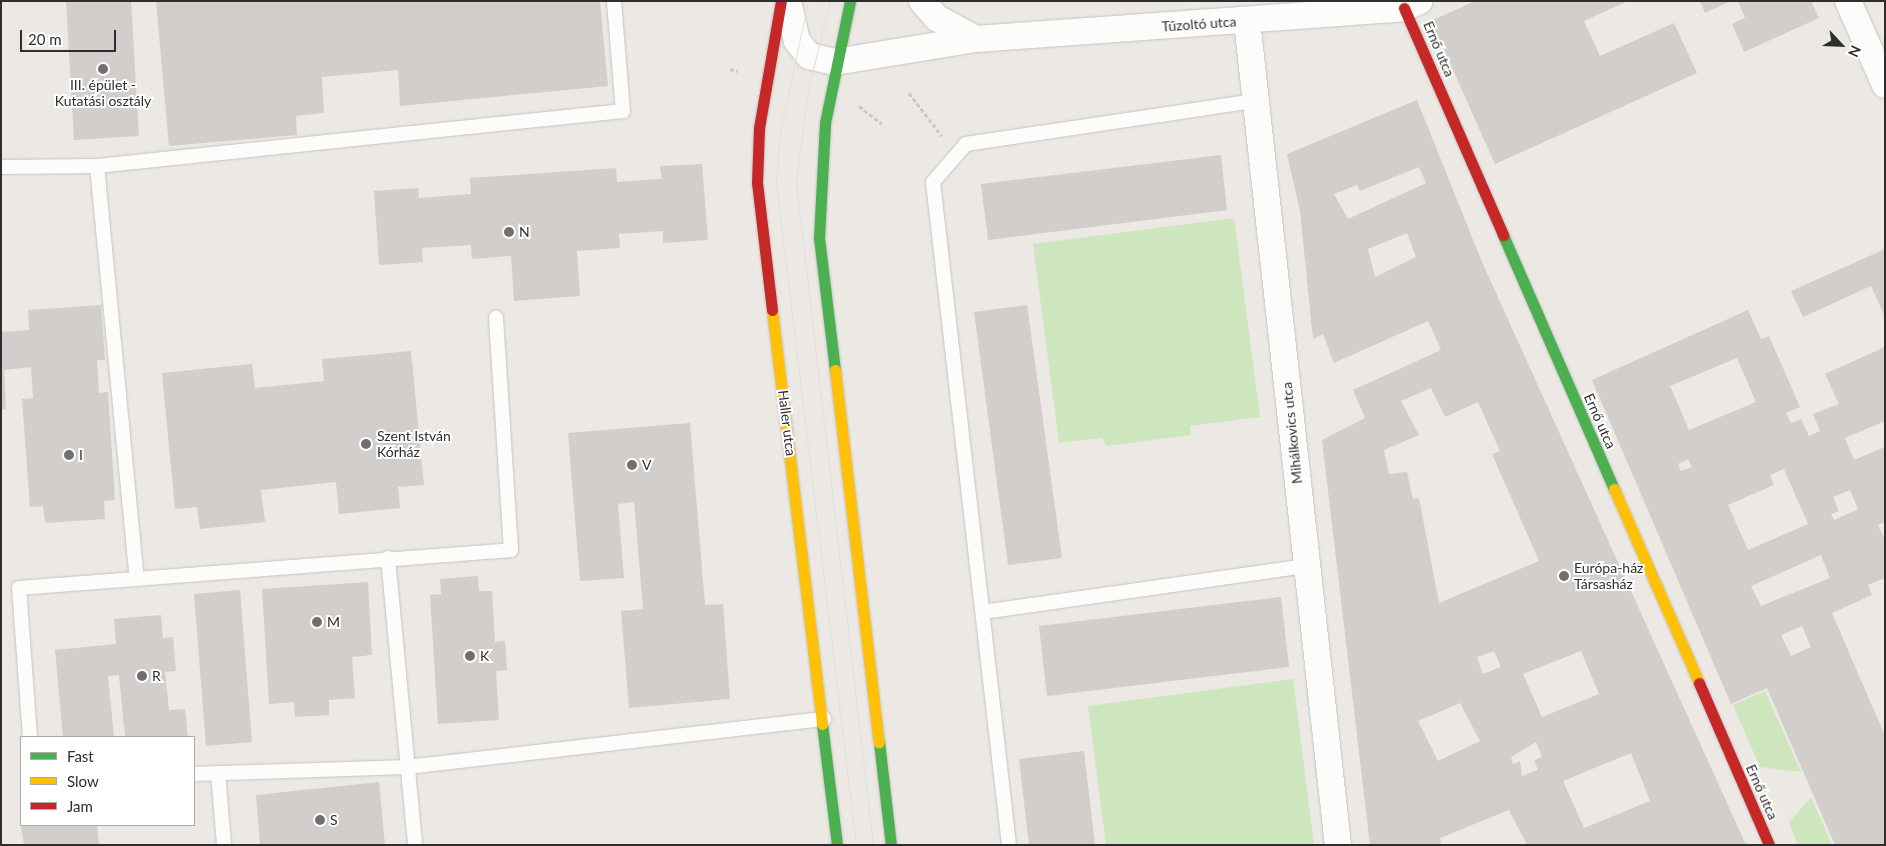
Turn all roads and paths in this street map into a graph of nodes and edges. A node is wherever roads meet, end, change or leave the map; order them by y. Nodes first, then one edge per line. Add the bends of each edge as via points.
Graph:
1 (614, 1) edge
2 (781, 1) edge
3 (788, 1) edge
4 (850, 1) edge
5 (922, 1) edge
6 (1848, 1) edge
7 (1412, 5) edge
8 (1247, 21) junction
9 (976, 39) junction
10 (835, 62) junction
11 (1885, 85) edge
12 (909, 93) dead end
13 (1255, 101) junction
14 (956, 155) junction
15 (97, 166) junction
16 (1, 167) edge
17 (496, 317) dead end
18 (388, 558) junction
19 (1307, 566) junction
20 (137, 578) junction
21 (983, 612) junction
22 (824, 719) junction
23 (30, 736) edge
24 (408, 768) junction
25 (218, 773) junction
26 (195, 774) edge
27 (224, 845) edge
28 (415, 845) edge
29 (837, 845) edge
30 (891, 845) edge
31 (1009, 845) edge
32 (1338, 845) edge
33 (1769, 845) edge

1 - 15 lane via 623,111
2 - 22 street, Haller utca via 759,128 757,182
3 - 10 street via 797,41 810,56
4 - 10 street
5 - 9 street via 937,18
6 - 11 street
7 - 8 street, Tűzoltó utca
7 - 33 street, Ernő utca
8 - 9 street, Tűzoltó utca
8 - 13 street, Mihálkovics utca
9 - 10 street, Tűzoltó utca
10 - 30 street via 820,179 820,238
12 - 14 path
13 - 14 lane via 966,144
13 - 19 street, Mihálkovics utca
14 - 21 lane via 933,182
15 - 16 lane
15 - 20 lane
17 - 18 lane via 511,550
18 - 20 lane
18 - 24 lane
19 - 21 lane
19 - 32 street, Mihálkovics utca
20 - 23 lane via 19,588
21 - 31 lane
22 - 24 lane
22 - 29 street, Haller utca
24 - 25 lane
24 - 28 lane
25 - 26 lane
25 - 27 lane

